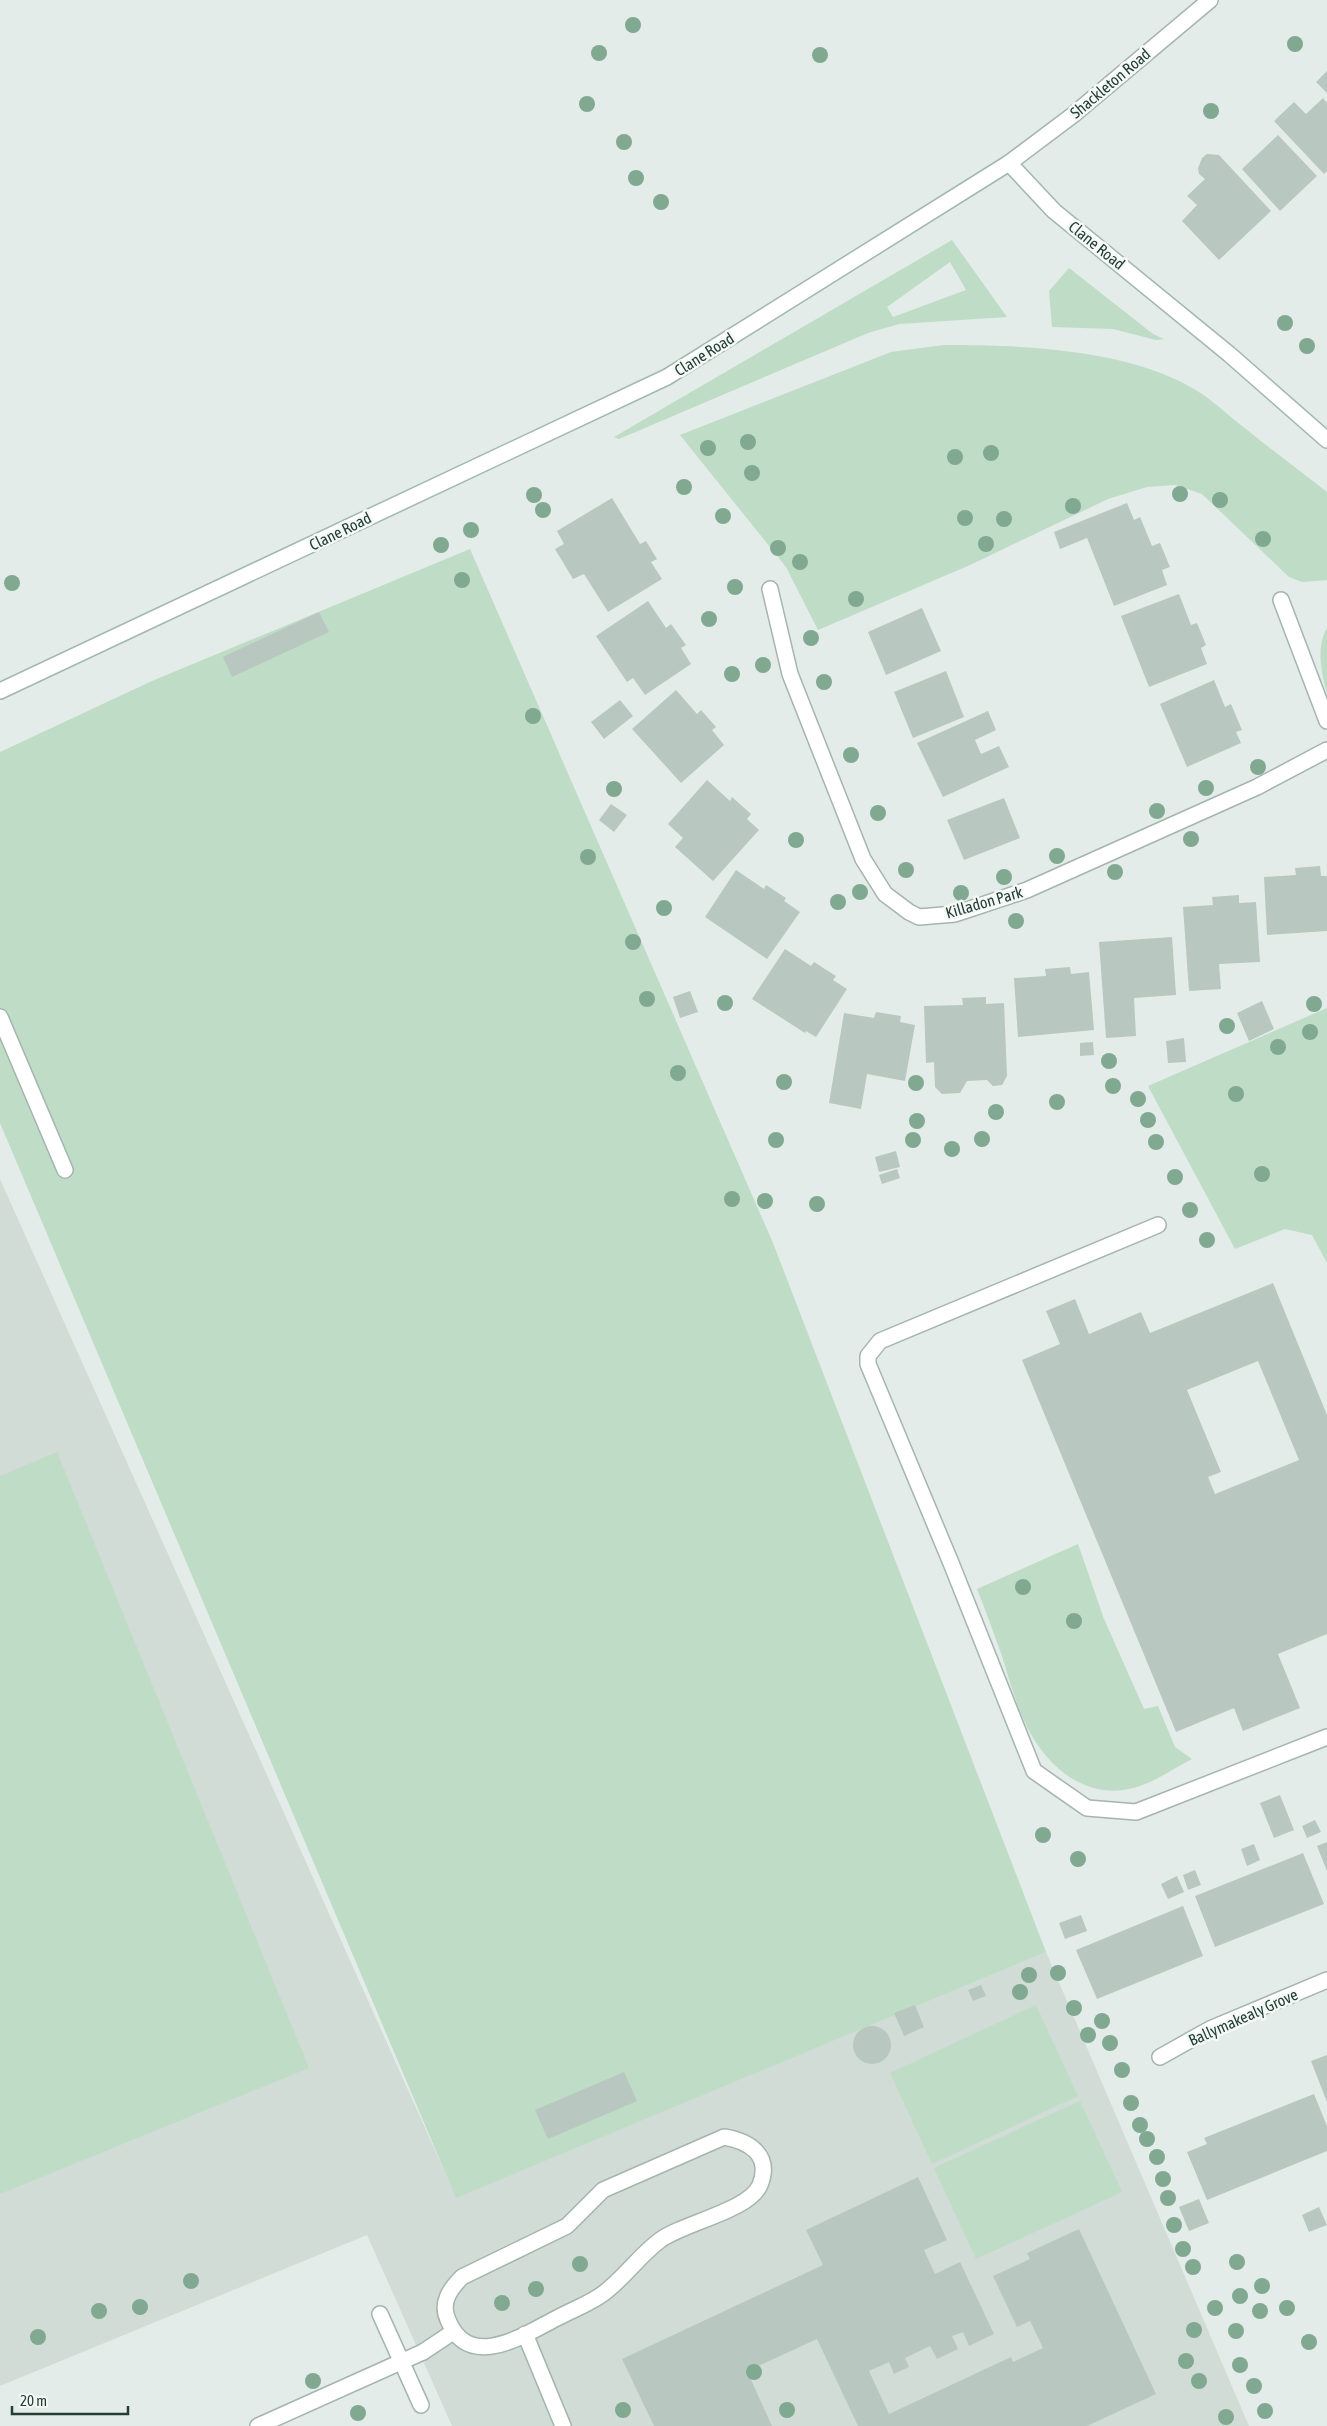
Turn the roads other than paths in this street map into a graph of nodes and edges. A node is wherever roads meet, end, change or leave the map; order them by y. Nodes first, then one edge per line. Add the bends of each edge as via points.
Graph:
1 (1210, 0) edge
2 (1009, 163) junction
3 (1327, 440) edge
4 (770, 589) dead end
5 (1281, 600) dead end
6 (0, 691) edge
7 (1327, 721) edge
8 (1327, 750) edge
9 (0, 1017) edge
10 (66, 1170) dead end
11 (1158, 1225) dead end
12 (1327, 1737) edge
13 (1327, 1980) edge
14 (1160, 2057) dead end
15 (380, 2314) dead end
16 (453, 2332) junction
17 (525, 2334) junction
18 (401, 2362) junction
19 (421, 2405) dead end
20 (258, 2426) edge
21 (563, 2426) edge

1 - 2 street, Shackleton Road via 1073,115
2 - 3 street, Clane Road via 1054,211 1222,348
2 - 6 street, Clane Road via 667,377
4 - 8 street, Killadon Park via 790,674 863,859 885,894 919,917 955,914 1027,890 1257,787
5 - 7 street
9 - 10 street
11 - 12 street via 880,1340 868,1356 868,1364 1034,1771 1087,1808 1136,1812
13 - 14 street, Ballymakealy Grove via 1210,2029
15 - 18 street
16 - 17 street via 465,2343 480,2346 500,2346
16 - 17 street via 445,2314 446,2299 462,2277 567,2226 603,2190 724,2137 751,2145 761,2158 763,2168 760,2185 748,2200 660,2240 604,2294
16 - 18 street
17 - 21 street
18 - 19 street
18 - 20 street

